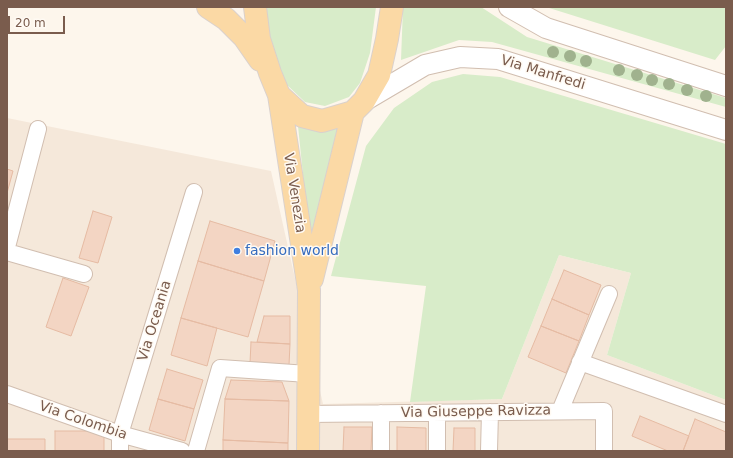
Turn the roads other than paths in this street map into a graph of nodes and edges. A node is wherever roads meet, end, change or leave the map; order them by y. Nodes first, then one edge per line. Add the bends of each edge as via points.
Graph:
1 (208, 7) edge
2 (255, 7) edge
3 (392, 7) edge
4 (509, 7) edge
5 (270, 73) junction
6 (725, 85) edge
7 (279, 95) junction
8 (359, 107) junction
9 (38, 128) dead end
10 (726, 130) edge
11 (194, 192) dead end
12 (7, 247) edge
13 (7, 252) edge
14 (84, 274) dead end
15 (309, 290) junction
16 (609, 294) dead end
17 (580, 362) junction
18 (308, 374) junction
19 (7, 394) edge
20 (560, 411) junction
21 (490, 412) junction
22 (382, 413) junction
23 (437, 413) junction
24 (308, 414) junction
25 (726, 414) edge
26 (120, 434) junction
27 (120, 451) edge
28 (182, 451) edge
29 (196, 451) edge
30 (308, 451) edge
31 (381, 451) edge
32 (437, 451) edge
33 (489, 451) edge
34 (604, 451) edge

1 - 5 main road via 226,19 244,37
2 - 5 main road via 259,39
3 - 8 main road, Via Venezia via 379,75
4 - 6 street via 546,28
5 - 7 main road
7 - 8 main road via 302,116 322,121
7 - 15 main road, Via Venezia
8 - 10 street, Via Manfredi via 425,65 460,57 498,59
8 - 15 main road, Via Venezia
9 - 12 street
11 - 26 street, Via Oceania
13 - 14 street
15 - 18 main road, Via Venezia
16 - 17 street
17 - 20 street
17 - 25 street
18 - 24 main road, Via Venezia
18 - 29 street via 220,368
19 - 26 street, Via Colombia
20 - 21 street, Via Giuseppe Ravizza
20 - 34 street, Via Giuseppe Ravizza via 604,411
21 - 23 street, Via Giuseppe Ravizza
21 - 33 street
22 - 23 street, Via Giuseppe Ravizza
22 - 24 street, Via Giuseppe Ravizza
22 - 31 street
23 - 32 street
24 - 30 main road, Via Venezia
26 - 27 street, Via Oceania
26 - 28 street, Via Colombia

